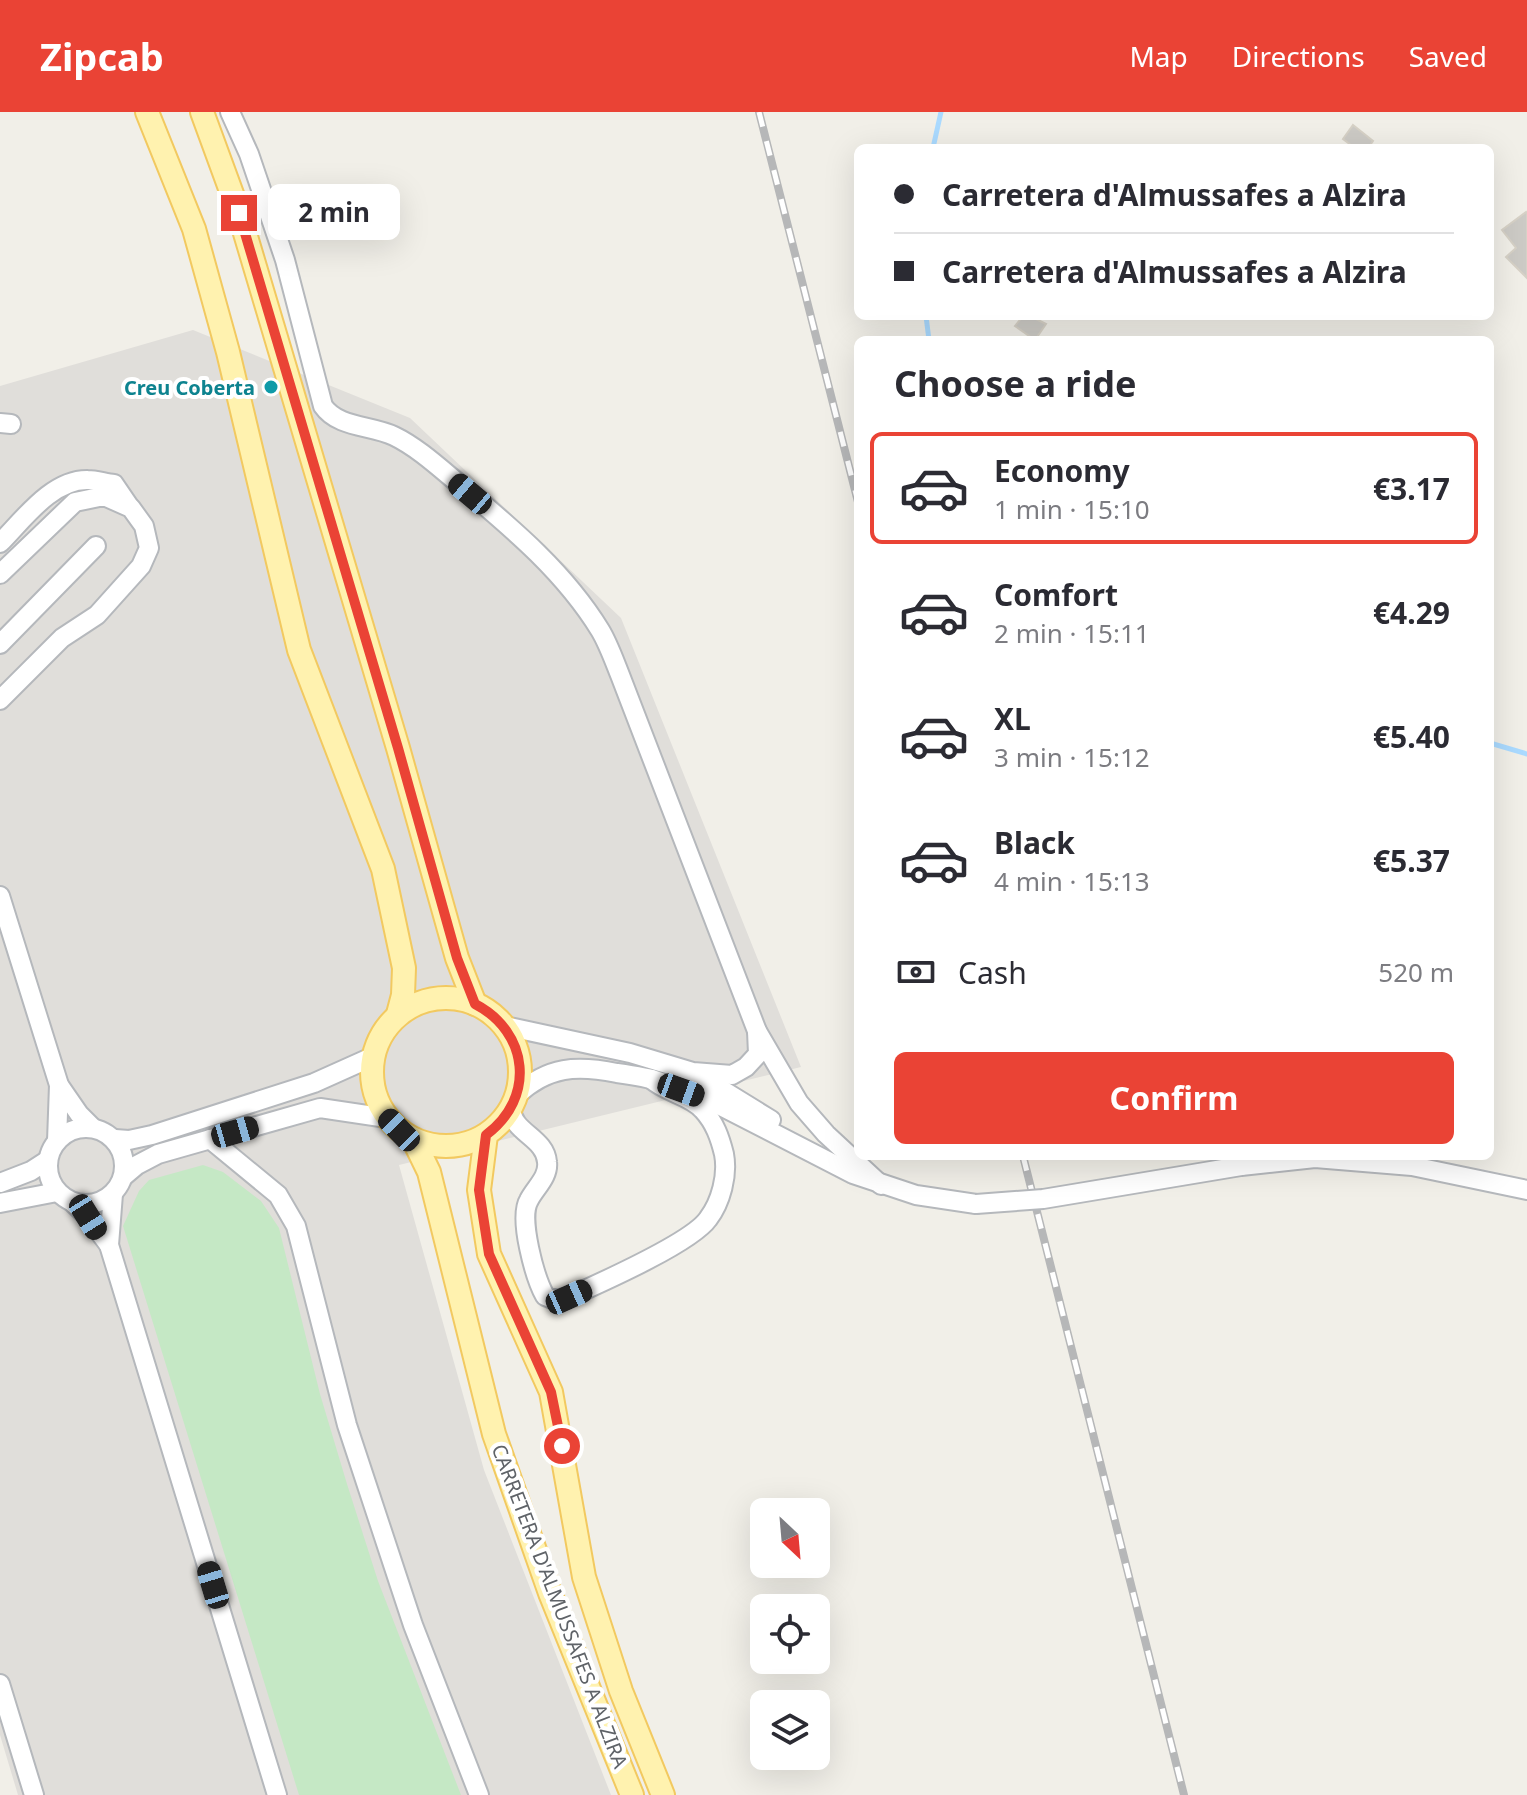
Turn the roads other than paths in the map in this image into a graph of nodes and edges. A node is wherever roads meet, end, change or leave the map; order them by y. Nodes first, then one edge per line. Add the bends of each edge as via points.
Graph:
1 (147, 112) edge
2 (202, 112) edge
3 (230, 112) edge
4 (131, 508) junction
5 (0, 543) edge
6 (96, 546) dead end
7 (0, 574) edge
8 (0, 644) edge
9 (0, 700) edge
10 (0, 896) edge
11 (475, 1004) junction
12 (398, 1014) junction
13 (505, 1026) junction
14 (757, 1031) junction
15 (372, 1057) junction
16 (693, 1072) junction
17 (651, 1079) junction
18 (59, 1085) junction
19 (514, 1101) junction
20 (387, 1118) junction
21 (93, 1128) junction
22 (486, 1135) junction
23 (115, 1139) junction
24 (210, 1139) junction
25 (413, 1139) junction
26 (57, 1141) junction
27 (803, 1149) junction
28 (48, 1160) junction
29 (854, 1160) edge
30 (854, 1160) edge
31 (1296, 1160) edge
32 (1338, 1160) edge
33 (124, 1176) junction
34 (0, 1183) edge
35 (881, 1185) junction
36 (1527, 1190) edge
37 (113, 1194) junction
38 (64, 1197) junction
39 (0, 1203) edge
40 (109, 1245) junction
41 (0, 1684) edge
42 (34, 1795) edge
43 (277, 1795) edge
44 (479, 1795) edge
45 (632, 1795) edge
46 (663, 1795) edge

1 - 12 main road via 194,229 299,650 383,869 404,968
2 - 11 main road via 239,213 457,958
3 - 14 street via 285,260 323,406 329,415 413,448 507,524 582,602 620,675
4 - 5 street via 114,484 86,479 66,484
4 - 7 street via 104,496 75,502
4 - 9 street via 144,526 149,548 141,566 97,615 62,638
6 - 8 street
10 - 18 street
11 - 12 main road via 435,998
11 - 13 main road
12 - 15 main road via 386,1026
13 - 16 street
13 - 19 main road via 520,1059
14 - 16 street via 758,1054 746,1067 732,1075
14 - 30 street via 799,1103
15 - 20 main road via 373,1089
15 - 23 street via 314,1083 166,1131
16 - 27 street via 767,1116
17 - 19 street via 587,1067 552,1071 530,1083
17 - 19 street via 661,1089 697,1104 713,1122 726,1165 718,1202 707,1221 688,1237 555,1300 540,1287 524,1211 548,1160 541,1145 512,1117
17 - 27 street via 711,1101
18 - 21 street
18 - 26 street
19 - 22 main road
20 - 24 street via 320,1108
20 - 25 main road
21 - 23 street
21 - 26 street via 79,1128
22 - 25 main road via 450,1146
22 - 46 main road, CARRETERA D'ALMUSSAFES A ALZIRA via 479,1190 489,1254 551,1392 584,1577 621,1691
23 - 33 street via 122,1150
24 - 33 street via 158,1154
24 - 44 street via 278,1195 296,1226 347,1425 413,1625
25 - 45 main road, CARRETERA D'ALMUSSAFES A ALZIRA via 429,1172 494,1434 550,1593
26 - 28 street
27 - 35 street
28 - 34 street
28 - 38 street via 51,1182
29 - 35 street
31 - 35 street, bridge via 1043,1199 976,1204
32 - 36 street, bridge via 1412,1166
33 - 37 street
37 - 38 street via 86,1205
37 - 40 street
38 - 39 street
38 - 40 street
40 - 43 street
41 - 42 street

